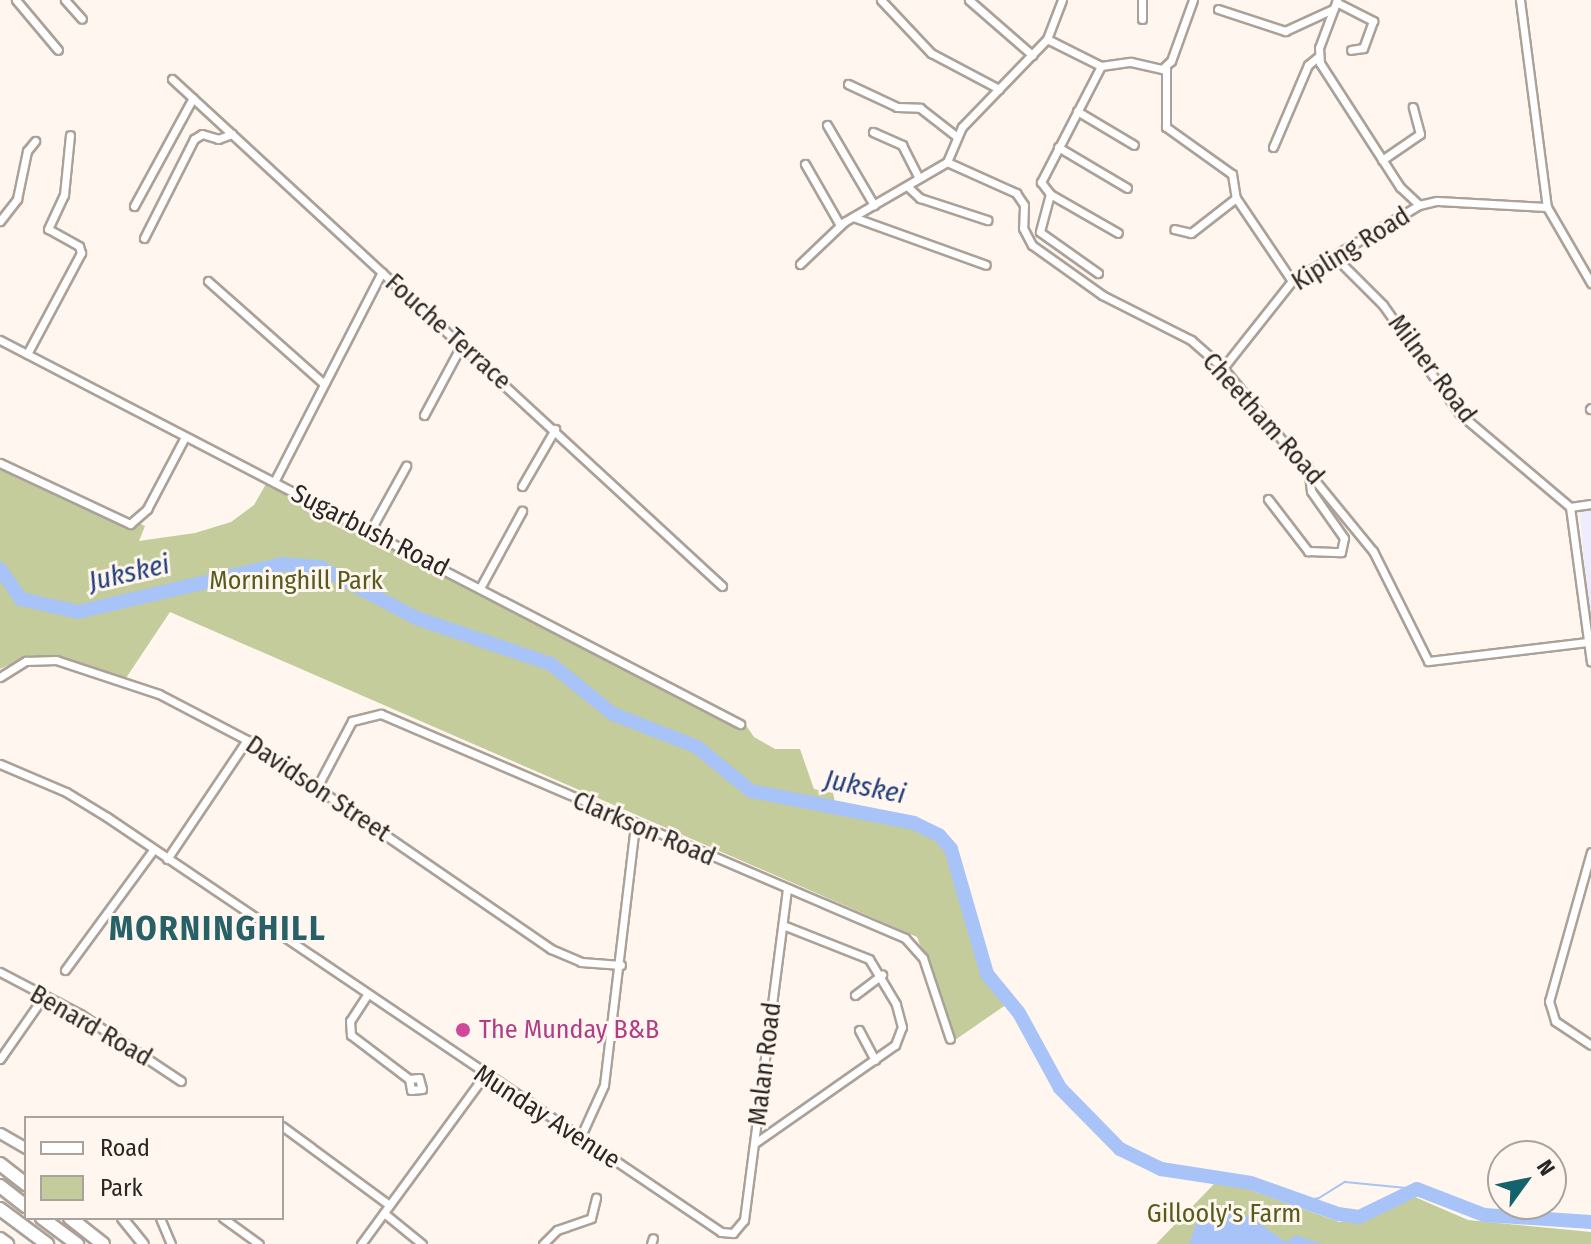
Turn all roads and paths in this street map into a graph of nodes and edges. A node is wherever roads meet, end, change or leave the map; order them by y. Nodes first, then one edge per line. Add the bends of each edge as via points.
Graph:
1 (16, 0) edge
2 (65, 0) edge
3 (881, 0) edge
4 (969, 0) edge
5 (1061, 0) edge
6 (1142, 0) edge
7 (1193, 0) edge
8 (1520, 0) edge
9 (1335, 4) edge
10 (1218, 9) dead end
11 (82, 19) dead end
12 (1142, 19) dead end
13 (1047, 39) junction
14 (58, 50) dead end
15 (1351, 50) dead end
16 (1032, 55) junction
17 (1318, 57) junction
18 (1101, 66) junction
19 (1166, 67) junction
20 (172, 79) dead end
21 (848, 84) dead end
22 (999, 89) junction
23 (193, 98) junction
24 (1413, 107) dead end
25 (1077, 111) junction
26 (827, 125) dead end
27 (873, 132) dead end
28 (232, 134) junction
29 (70, 135) dead end
30 (956, 136) junction
31 (35, 141) dead end
32 (1134, 145) dead end
33 (1058, 147) junction
34 (1273, 147) dead end
35 (1382, 160) junction
36 (947, 162) junction
37 (805, 164) dead end
38 (919, 178) junction
39 (907, 186) junction
40 (1127, 188) dead end
41 (1050, 194) junction
42 (1236, 198) junction
43 (874, 205) junction
44 (1419, 205) junction
45 (134, 206) dead end
46 (1547, 207) junction
47 (853, 217) junction
48 (987, 220) dead end
49 (0, 221) edge
50 (840, 225) junction
51 (1174, 229) dead end
52 (1118, 233) dead end
53 (144, 238) dead end
54 (1335, 257) junction
55 (800, 264) dead end
56 (986, 265) dead end
57 (382, 272) junction
58 (1098, 273) dead end
59 (208, 281) dead end
60 (1292, 281) junction
61 (1591, 283) edge
62 (0, 340) edge
63 (462, 344) junction
64 (27, 354) junction
65 (1223, 368) junction
66 (324, 384) junction
67 (424, 415) dead end
68 (555, 429) junction
69 (185, 437) junction
70 (0, 463) edge
71 (406, 466) dead end
72 (1308, 466) junction
73 (274, 482) junction
74 (522, 486) dead end
75 (1268, 499) dead end
76 (1591, 504) edge
77 (1570, 507) junction
78 (522, 511) dead end
79 (369, 533) junction
80 (722, 586) dead end
81 (480, 588) junction
82 (1588, 642) junction
83 (1591, 662) edge
84 (0, 677) edge
85 (740, 724) dead end
86 (247, 740) junction
87 (0, 764) edge
88 (316, 789) junction
89 (635, 825) junction
90 (153, 850) junction
91 (1591, 852) edge
92 (167, 859) junction
93 (787, 889) junction
94 (783, 925) junction
95 (621, 965) junction
96 (65, 970) dead end
97 (0, 972) edge
98 (882, 975) junction
99 (42, 995) junction
100 (367, 995) junction
101 (855, 995) dead end
102 (859, 1030) dead end
103 (950, 1039) dead end
104 (1591, 1045) edge
105 (0, 1059) edge
106 (875, 1060) junction
107 (484, 1076) junction
108 (409, 1079) dead end
109 (181, 1081) dead end
110 (284, 1127) edge
111 (0, 1133) edge
112 (580, 1138) junction
113 (0, 1142) edge
114 (755, 1143) junction
115 (24, 1148) edge
116 (24, 1148) edge
117 (0, 1164) edge
118 (24, 1182) edge
119 (0, 1186) edge
120 (596, 1198) dead end
121 (24, 1204) edge
122 (389, 1205) junction
123 (0, 1209) edge
124 (384, 1213) junction
125 (45, 1220) edge
126 (74, 1220) edge
127 (124, 1220) edge
128 (161, 1220) edge
129 (226, 1220) edge
130 (733, 1233) joint
131 (0, 1240) edge
132 (7, 1244) edge
133 (47, 1244) edge
134 (77, 1244) edge
135 (103, 1244) edge
136 (143, 1244) edge
137 (171, 1244) edge
138 (259, 1244) edge
139 (361, 1244) edge
140 (422, 1244) edge
141 (543, 1244) edge

1 - 14 street
2 - 11 street
3 - 22 street via 931,53
4 - 16 street
5 - 13 street
6 - 12 street
7 - 19 street
8 - 46 street
9 - 10 street via 1285,31
9 - 15 street via 1373,21 1363,48
9 - 17 street
13 - 16 street
13 - 18 street
16 - 22 street
17 - 34 street via 1308,65
17 - 35 street
18 - 19 street via 1131,62
18 - 25 street
19 - 42 street via 1166,127 1232,174
20 - 23 street, Fouche Terrace
21 - 30 street via 897,107 920,108
22 - 30 street
23 - 28 street, Fouche Terrace
23 - 45 street
24 - 35 street via 1420,134
25 - 32 street
25 - 33 street
26 - 43 street
27 - 38 street via 902,145
28 - 53 street via 194,139
28 - 57 street, Fouche Terrace
29 - 64 street via 64,195 48,229 79,246 81,253
30 - 36 street
31 - 49 street via 27,151 17,199
33 - 40 street
33 - 41 street via 1041,179
35 - 44 street
36 - 38 street
36 - 65 street, Cheetham Road via 1022,198 1023,228 1032,245 1102,295 1191,340
37 - 50 street
38 - 39 street
39 - 43 street
39 - 48 street via 920,198
41 - 52 street
41 - 58 street via 1040,232
42 - 51 street via 1199,229 1183,234
42 - 60 street
43 - 47 street
44 - 46 street via 1437,201
44 - 54 street, Kipling Road
46 - 61 street
47 - 50 street
47 - 56 street
50 - 55 street
54 - 60 street, Kipling Road
54 - 77 street, Milner Road via 1383,305 1460,414
57 - 63 street, Fouche Terrace
57 - 66 street
59 - 66 street
60 - 65 street, Kipling Road
62 - 64 street, Sugarbush Road
63 - 67 street
63 - 68 street, Fouche Terrace
64 - 69 street, Sugarbush Road
65 - 72 street, Cheetham Road
66 - 73 street
68 - 74 street
68 - 80 street, Fouche Terrace
69 - 70 street via 147,509 130,524
69 - 73 street, Sugarbush Road
71 - 79 street
72 - 75 street via 1311,491 1344,538 1341,552 1308,551
72 - 82 street, Cheetham Road via 1373,551 1428,661
73 - 79 street, Sugarbush Road
76 - 77 street
77 - 82 street
78 - 81 street
79 - 81 street, Sugarbush Road
81 - 85 street, Sugarbush Road
82 - 83 street
84 - 86 street, Davidson Street via 36,659 81,665 159,694
86 - 88 street, Davidson Street
86 - 92 street
87 - 90 street, Munday Avenue via 77,798
88 - 89 street, Clarkson Road via 352,721 374,712
88 - 95 street, Davidson Street via 560,954 581,962
89 - 93 street, Clarkson Road
89 - 95 street
90 - 92 street, Munday Avenue
90 - 96 street
91 - 104 street via 1582,870 1550,1012 1561,1027
92 - 100 street, Munday Avenue
93 - 94 street, Malan Road
93 - 103 street, Clarkson Road via 914,944
94 - 98 street via 869,959
94 - 114 street, Malan Road
95 - 112 street via 603,1093
97 - 99 street, Benard Road
98 - 101 street
98 - 106 street via 902,1027 895,1045
99 - 105 street
99 - 109 street, Benard Road
100 - 107 street, Munday Avenue
100 - 108 street via 350,1021 351,1035
102 - 106 street
106 - 114 street
107 - 112 street, Munday Avenue
107 - 122 street
110 - 122 street
111 - 115 street
112 - 130 street, Munday Avenue via 721,1232
113 - 116 street
114 - 130 street, Malan Road via 744,1220
117 - 118 highway
119 - 121 highway
120 - 141 street via 591,1218 557,1230
122 - 124 street
123 - 133 highway
124 - 139 street
124 - 140 street
125 - 134 highway
126 - 135 highway
127 - 136 street
128 - 137 street
129 - 138 street
131 - 132 highway

